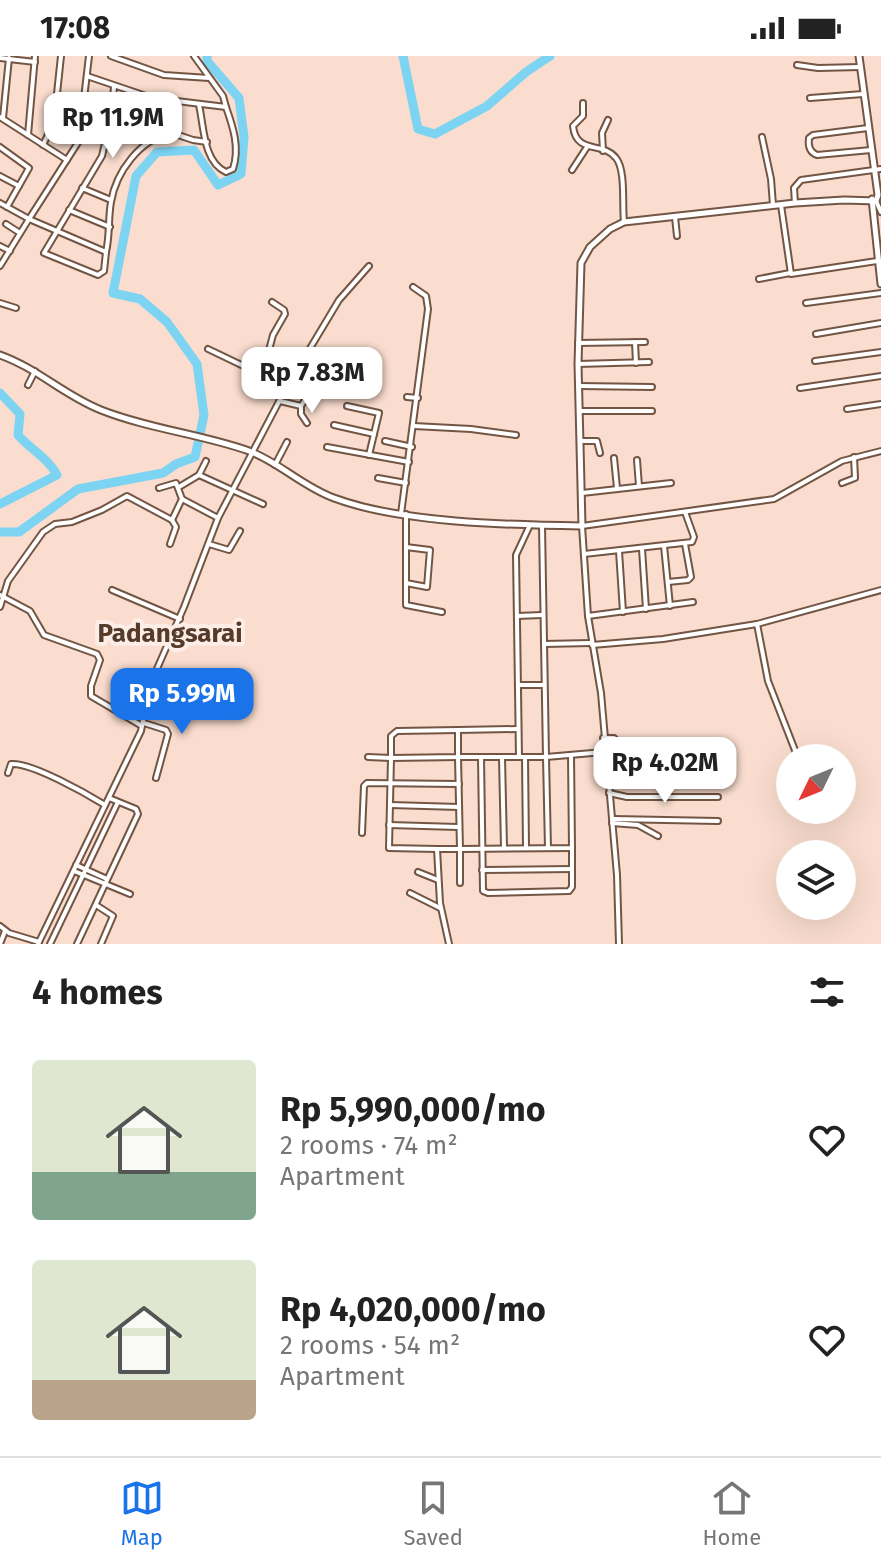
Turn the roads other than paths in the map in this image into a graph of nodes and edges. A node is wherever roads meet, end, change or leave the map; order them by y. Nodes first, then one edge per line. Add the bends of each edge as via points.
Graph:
1 (61, 56) edge
2 (89, 56) edge
3 (111, 56) edge
4 (194, 56) edge
5 (859, 56) edge
6 (0, 58) edge
7 (9, 58) junction
8 (35, 59) edge
9 (797, 65) dead end
10 (860, 67) junction
11 (87, 76) junction
12 (209, 78) junction
13 (114, 86) junction
14 (863, 94) junction
15 (3, 95) edge
16 (810, 98) dead end
17 (583, 103) dead end
18 (199, 105) junction
19 (226, 107) junction
20 (112, 113) junction
21 (1, 118) edge
22 (608, 120) dead end
23 (868, 128) junction
24 (171, 133) junction
25 (28, 135) junction
26 (762, 137) dead end
27 (207, 142) junction
28 (43, 145) junction
29 (0, 147) edge
30 (587, 147) junction
31 (871, 150) junction
32 (603, 151) junction
33 (67, 160) junction
34 (878, 169) edge
35 (572, 170) dead end
36 (0, 176) edge
37 (19, 186) junction
38 (82, 188) junction
39 (111, 200) junction
40 (874, 200) junction
41 (0, 203) edge
42 (795, 203) junction
43 (773, 205) junction
44 (781, 205) junction
45 (7, 207) junction
46 (69, 210) junction
47 (881, 212) edge
48 (675, 214) junction
49 (29, 219) junction
50 (624, 222) junction
51 (6, 224) dead end
52 (110, 227) junction
53 (881, 227) edge
54 (874, 230) junction
55 (56, 232) junction
56 (20, 233) junction
57 (677, 236) dead end
58 (0, 246) edge
59 (10, 251) junction
60 (106, 252) junction
61 (877, 261) junction
62 (0, 266) edge
63 (369, 266) dead end
64 (790, 273) junction
65 (759, 279) dead end
66 (881, 284) edge
67 (413, 287) dead end
68 (881, 293) edge
69 (272, 302) dead end
70 (0, 303) edge
71 (806, 303) dead end
72 (16, 308) dead end
73 (881, 323) edge
74 (816, 334) dead end
75 (635, 342) junction
76 (645, 342) dead end
77 (578, 343) junction
78 (208, 349) dead end
79 (881, 352) edge
80 (0, 355) edge
81 (815, 361) dead end
82 (649, 362) dead end
83 (636, 363) junction
84 (578, 364) junction
85 (35, 371) junction
86 (262, 376) junction
87 (321, 376) dead end
88 (881, 376) edge
89 (28, 385) dead end
90 (579, 386) junction
91 (652, 387) dead end
92 (800, 388) dead end
93 (285, 390) junction
94 (407, 397) dead end
95 (418, 398) junction
96 (280, 401) junction
97 (881, 404) edge
98 (301, 406) junction
99 (347, 406) dead end
100 (847, 409) dead end
101 (580, 411) junction
102 (652, 411) dead end
103 (307, 423) dead end
104 (334, 425) dead end
105 (414, 426) junction
106 (374, 434) junction
107 (516, 435) dead end
108 (385, 441) dead end
109 (581, 441) junction
110 (287, 442) dead end
111 (327, 447) dead end
112 (412, 447) junction
113 (881, 451) edge
114 (252, 452) junction
115 (600, 453) dead end
116 (369, 455) junction
117 (854, 457) junction
118 (614, 458) dead end
119 (637, 460) dead end
120 (206, 461) dead end
121 (409, 462) junction
122 (275, 465) junction
123 (199, 475) junction
124 (378, 478) dead end
125 (406, 483) junction
126 (671, 483) dead end
127 (842, 483) dead end
128 (639, 486) junction
129 (179, 487) junction
130 (159, 488) dead end
131 (617, 488) junction
132 (233, 491) junction
133 (582, 493) junction
134 (182, 499) junction
135 (263, 504) dead end
136 (685, 512) junction
137 (403, 514) junction
138 (218, 518) junction
139 (172, 520) junction
140 (530, 525) junction
141 (542, 525) junction
142 (582, 526) junction
143 (240, 531) dead end
144 (170, 544) dead end
145 (209, 544) junction
146 (685, 544) junction
147 (664, 546) junction
148 (406, 547) junction
149 (642, 549) junction
150 (619, 550) junction
151 (584, 554) junction
152 (667, 582) junction
153 (406, 583) junction
154 (112, 590) dead end
155 (881, 590) edge
156 (2, 596) edge
157 (693, 602) dead end
158 (670, 606) junction
159 (0, 607) edge
160 (646, 609) junction
161 (442, 612) dead end
162 (623, 612) junction
163 (542, 615) junction
164 (517, 616) junction
165 (588, 616) junction
166 (180, 619) junction
167 (757, 624) junction
168 (544, 644) junction
169 (591, 644) junction
170 (517, 685) junction
171 (543, 685) junction
172 (143, 724) junction
173 (517, 729) junction
174 (458, 730) junction
175 (603, 738) junction
176 (793, 744) edge
177 (604, 752) junction
178 (571, 755) junction
179 (664, 755) dead end
180 (368, 757) dead end
181 (458, 757) junction
182 (481, 757) junction
183 (522, 757) junction
184 (546, 757) junction
185 (391, 758) junction
186 (502, 758) junction
187 (8, 773) dead end
188 (156, 778) dead end
189 (389, 783) junction
190 (459, 784) junction
191 (609, 793) junction
192 (718, 797) dead end
193 (109, 798) junction
194 (118, 802) junction
195 (105, 805) junction
196 (390, 805) junction
197 (459, 807) junction
198 (612, 821) junction
199 (718, 821) dead end
200 (389, 825) junction
201 (459, 827) junction
202 (362, 833) dead end
203 (658, 836) dead end
204 (526, 847) junction
205 (504, 848) junction
206 (548, 848) junction
207 (572, 848) junction
208 (437, 849) junction
209 (460, 849) junction
210 (482, 849) junction
211 (75, 868) junction
212 (572, 869) junction
213 (482, 870) junction
214 (85, 872) junction
215 (418, 872) dead end
216 (438, 880) junction
217 (108, 883) junction
218 (460, 883) dead end
219 (410, 893) dead end
220 (130, 894) dead end
221 (96, 905) junction
222 (440, 908) junction
223 (0, 926) edge
224 (5, 931) junction
225 (39, 943) edge
226 (0, 944) edge
227 (50, 944) edge
228 (77, 944) edge
229 (101, 944) edge
230 (449, 944) edge
231 (619, 944) edge

1 - 28 street via 54,122
2 - 11 street
3 - 12 street via 174,76
4 - 12 street
5 - 10 street
6 - 7 street
7 - 8 street
7 - 15 street
8 - 25 street
9 - 10 street
10 - 14 street
11 - 13 street
11 - 33 street via 81,135
12 - 19 street
13 - 18 street
13 - 20 street
14 - 16 street
14 - 23 street
15 - 21 street
17 - 30 street via 583,116 573,132
18 - 19 street
18 - 27 street
19 - 27 street via 236,140 233,169 226,172 216,166
20 - 24 street
20 - 38 street via 105,151
21 - 25 street
22 - 32 street
23 - 31 street
23 - 31 street via 813,135 808,144 817,155
24 - 27 street
24 - 39 street via 152,140 129,161
25 - 28 street
26 - 43 street
28 - 33 street
29 - 37 street via 28,167
30 - 32 street
30 - 35 street
31 - 34 street
32 - 50 street via 613,154 621,169
33 - 49 street
34 - 40 street
34 - 42 street via 801,180 794,188
36 - 37 street
37 - 45 street
38 - 39 street
38 - 46 street
39 - 52 street
40 - 42 street
40 - 47 street
40 - 54 street
41 - 45 street
42 - 44 street
43 - 44 street
43 - 48 street
44 - 64 street
45 - 49 street
46 - 52 street
46 - 55 street
48 - 50 street
48 - 57 street
49 - 55 street
49 - 56 street
50 - 77 street via 602,235 582,259
51 - 56 street
52 - 60 street
53 - 54 street
54 - 61 street
55 - 60 street
55 - 60 street via 45,247 47,256 98,275 104,271
56 - 59 street
58 - 59 street
59 - 62 street
61 - 64 street
61 - 66 street
63 - 93 street via 339,300
64 - 65 street
67 - 95 street via 428,301
68 - 71 street
69 - 86 street via 285,314
70 - 72 street
73 - 74 street
75 - 76 street
75 - 77 street
75 - 83 street
77 - 84 street
78 - 86 street
79 - 81 street
80 - 85 street
82 - 83 street
83 - 84 street
84 - 90 street
85 - 89 street
85 - 114 street via 101,410
86 - 93 street
87 - 98 street
88 - 92 street
90 - 91 street
90 - 101 street
93 - 96 street
94 - 95 street
95 - 105 street
96 - 98 street
96 - 114 street
97 - 100 street
98 - 103 street
99 - 106 street via 379,413
101 - 102 street
101 - 109 street
104 - 106 street
105 - 107 street
105 - 112 street
106 - 116 street
108 - 112 street
109 - 115 street via 597,441
109 - 133 street
110 - 122 street
111 - 116 street
112 - 121 street
113 - 117 street
114 - 122 street
114 - 132 street
116 - 121 street
117 - 127 street via 855,478
117 - 136 street via 774,499
118 - 131 street
119 - 128 street
120 - 123 street
121 - 125 street
122 - 137 street via 327,495
123 - 129 street
123 - 132 street
124 - 125 street
125 - 137 street
126 - 128 street
128 - 131 street
129 - 130 street via 175,482
129 - 134 street
131 - 133 street
132 - 135 street
132 - 138 street
133 - 142 street
134 - 138 street
134 - 139 street
136 - 142 street
136 - 146 street via 694,540
137 - 140 street
137 - 148 street
138 - 145 street
139 - 144 street via 176,527
139 - 156 street via 127,496 75,521 55,524 26,553
140 - 141 street
140 - 164 street via 517,552
141 - 142 street
141 - 163 street
142 - 151 street
143 - 145 street via 229,550
145 - 166 street
146 - 147 street
146 - 152 street via 691,577
147 - 149 street
147 - 152 street
148 - 153 street
148 - 153 street via 430,550 427,587
149 - 150 street
149 - 160 street
150 - 151 street
150 - 162 street
151 - 165 street
152 - 158 street
153 - 161 street via 406,605
154 - 166 street
155 - 167 street
156 - 159 street
156 - 172 street via 30,611 44,635 99,656 91,696
157 - 158 street
158 - 160 street
160 - 162 street
162 - 165 street
163 - 164 street
163 - 168 street
164 - 170 street
165 - 169 street
166 - 172 street via 149,687
167 - 169 street
167 - 176 street via 768,681
168 - 169 street
168 - 171 street
169 - 175 street
170 - 171 street
170 - 173 street
171 - 184 street
172 - 188 street via 168,734
172 - 193 street
173 - 174 street
173 - 183 street
174 - 181 street
174 - 185 street via 394,731
175 - 177 street
175 - 179 street via 614,738 626,750
177 - 178 street
177 - 191 street
178 - 184 street
178 - 207 street
180 - 185 street
181 - 182 street
181 - 185 street
181 - 190 street
182 - 186 street
182 - 210 street
183 - 184 street
183 - 186 street
183 - 204 street
184 - 206 street
185 - 189 street
186 - 205 street
187 - 195 street via 11,764 19,764
189 - 190 street
189 - 196 street
189 - 202 street via 364,786
190 - 197 street
191 - 192 street
191 - 198 street
193 - 194 street
193 - 195 street
194 - 214 street
194 - 217 street via 138,814
195 - 211 street
196 - 197 street
196 - 200 street
197 - 201 street
198 - 199 street
198 - 203 street via 638,825
198 - 231 street
200 - 201 street
200 - 208 street via 391,850
201 - 209 street
204 - 205 street
204 - 206 street
205 - 210 street
206 - 207 street
207 - 212 street
208 - 209 street
208 - 216 street
209 - 210 street
209 - 218 street
210 - 213 street
211 - 214 street
211 - 225 street
212 - 213 street
212 - 213 street via 569,891 488,893 482,888
214 - 217 street
214 - 227 street
215 - 216 street
216 - 222 street
217 - 220 street
217 - 221 street
219 - 222 street
221 - 228 street
221 - 229 street via 113,916
222 - 230 street
223 - 224 street
224 - 225 street
224 - 226 street

